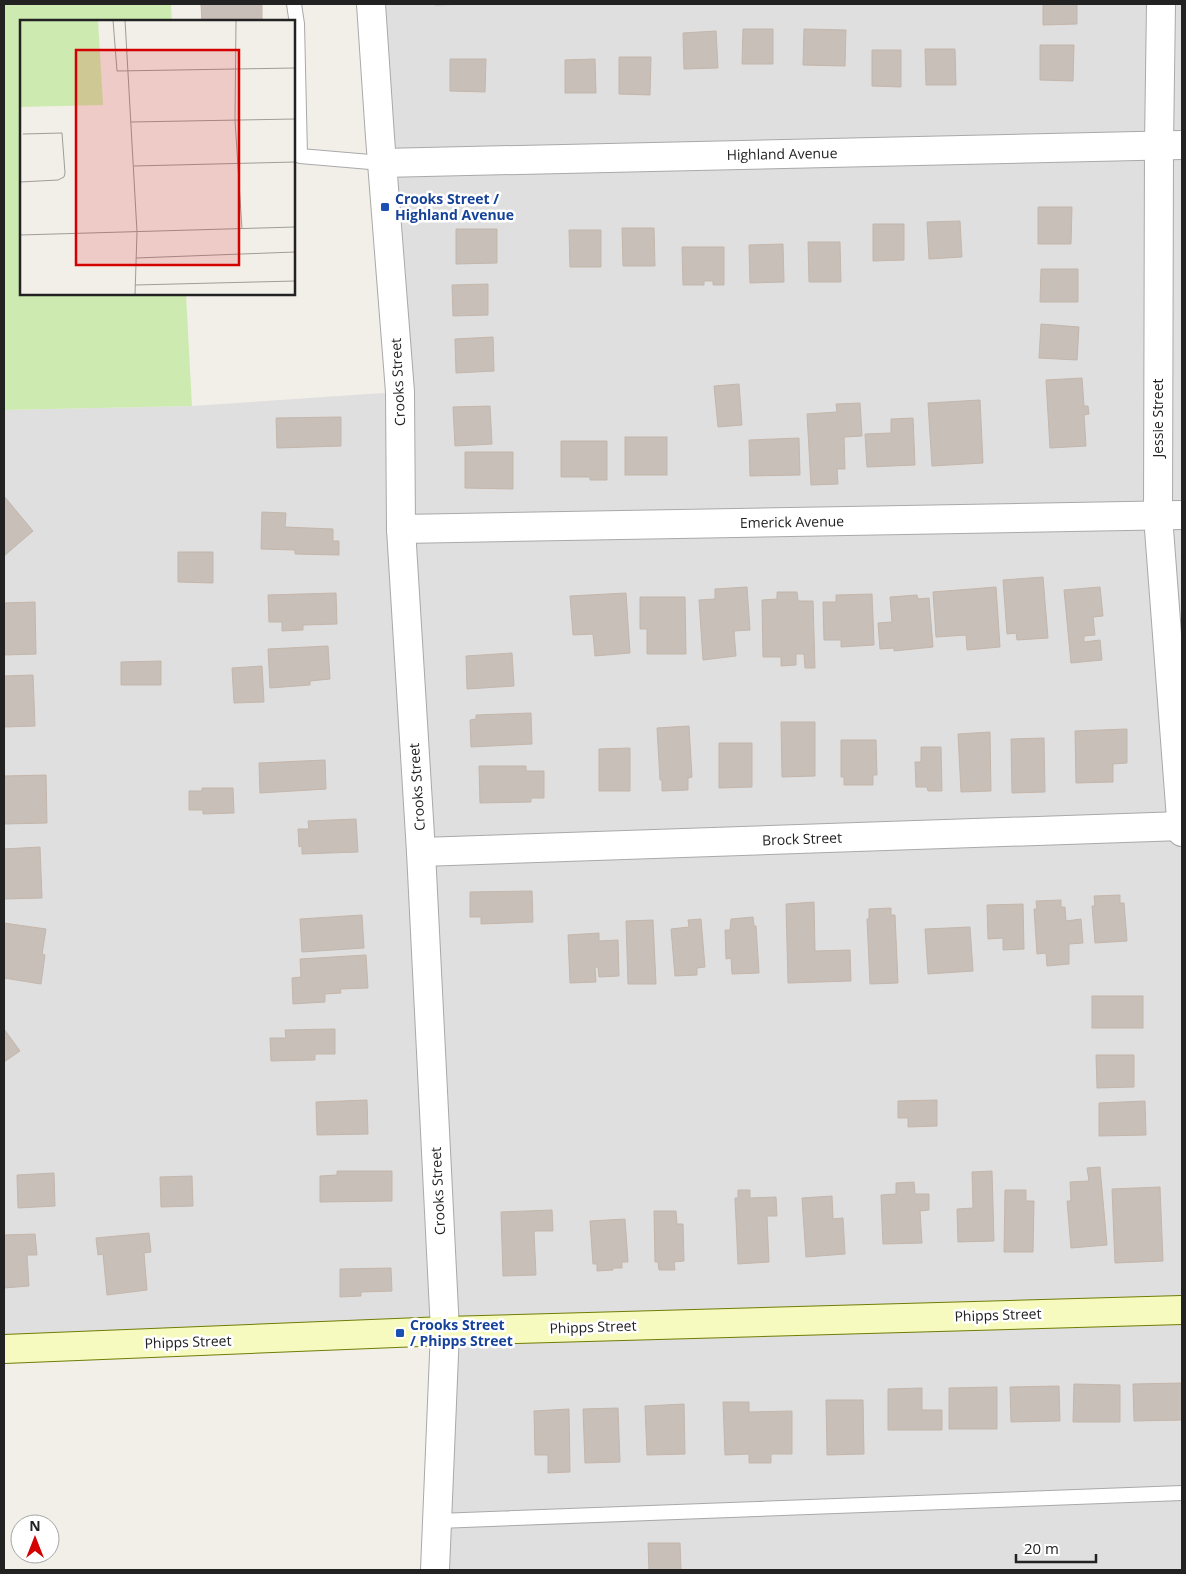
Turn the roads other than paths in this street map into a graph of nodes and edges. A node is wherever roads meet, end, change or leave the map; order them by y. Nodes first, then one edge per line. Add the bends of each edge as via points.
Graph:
1 (294, 4) edge
2 (371, 4) edge
3 (1161, 4) edge
4 (1170, 145) edge
5 (382, 163) junction
6 (1170, 516) edge
7 (401, 529) junction
8 (1182, 826) edge
9 (1182, 832) edge
10 (421, 852) junction
11 (1182, 1310) edge
12 (446, 1331) junction
13 (4, 1349) edge
14 (1182, 1493) edge
15 (438, 1521) junction
16 (435, 1570) edge

1 - 5 lane via 300,156
2 - 5 street, Crooks Street
3 - 4 street, Jessie Street
4 - 5 street, Highland Avenue
4 - 6 street, Jessie Street
5 - 7 street, Crooks Street via 400,392
6 - 7 street, Emerick Avenue
6 - 8 street, Jessie Street
7 - 10 street, Crooks Street
8 - 9 street, Jessie Street
8 - 10 street, Brock Street
10 - 12 street, Crooks Street
11 - 12 main road, Phipps Street
12 - 13 main road, Phipps Street
12 - 15 street, Crooks Street
14 - 15 lane
15 - 16 street, Crooks Street

